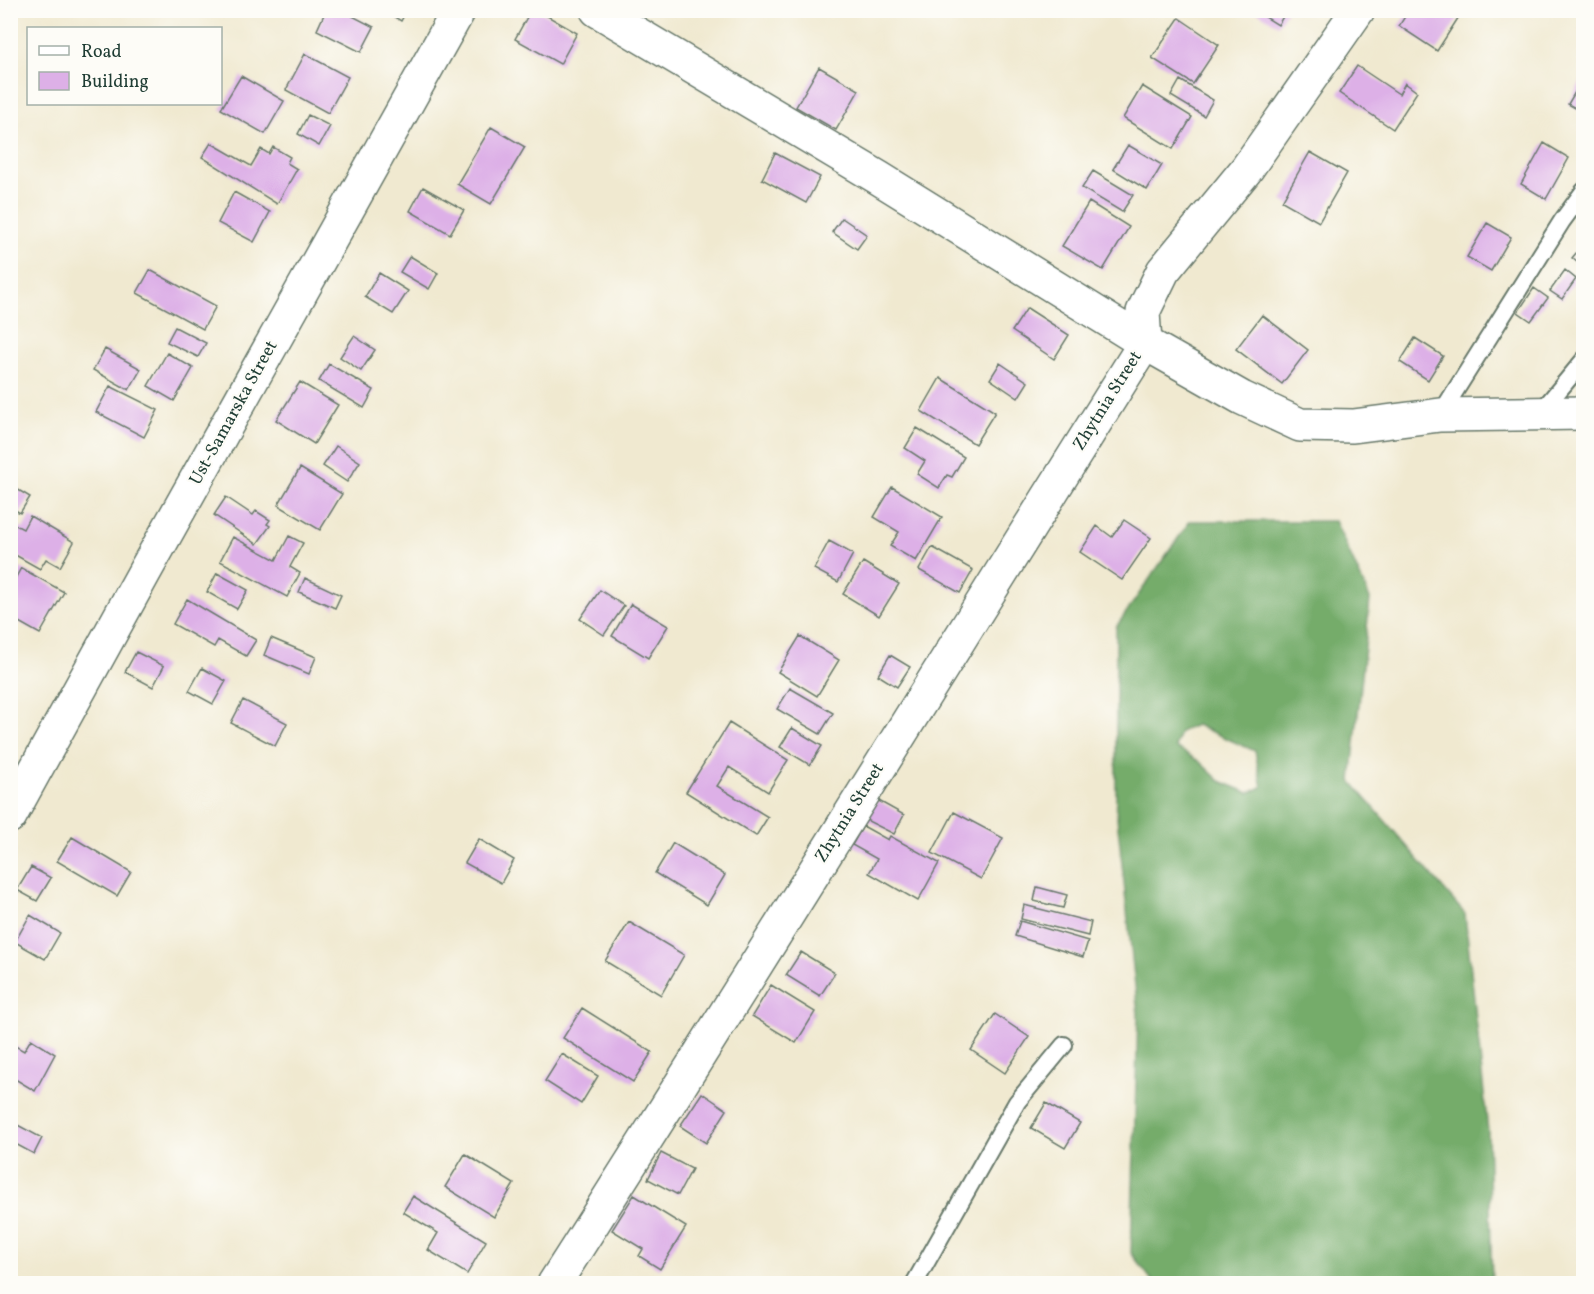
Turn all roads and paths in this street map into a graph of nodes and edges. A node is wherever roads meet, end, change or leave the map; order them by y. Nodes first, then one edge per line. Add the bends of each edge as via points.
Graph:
1 (459, 10) edge
2 (597, 10) edge
3 (1358, 10) edge
4 (1584, 191) edge
5 (1145, 343) junction
6 (1584, 360) edge
7 (1540, 413) junction
8 (1584, 413) edge
9 (1440, 415) junction
10 (10, 816) edge
11 (1064, 1045) dead end
12 (554, 1284) edge
13 (914, 1284) edge

1 - 10 street, Ust-Samarska Street
2 - 5 street
3 - 5 street, Zhytnia Street via 1246,170 1163,271 1143,312
4 - 9 lane
5 - 9 street, Zhytnia Street via 1242,398 1300,425 1353,426
5 - 12 street, Zhytnia Street
6 - 7 lane
7 - 8 street, Zhytnia Street
7 - 9 street, Zhytnia Street
11 - 13 lane via 1017,1102

